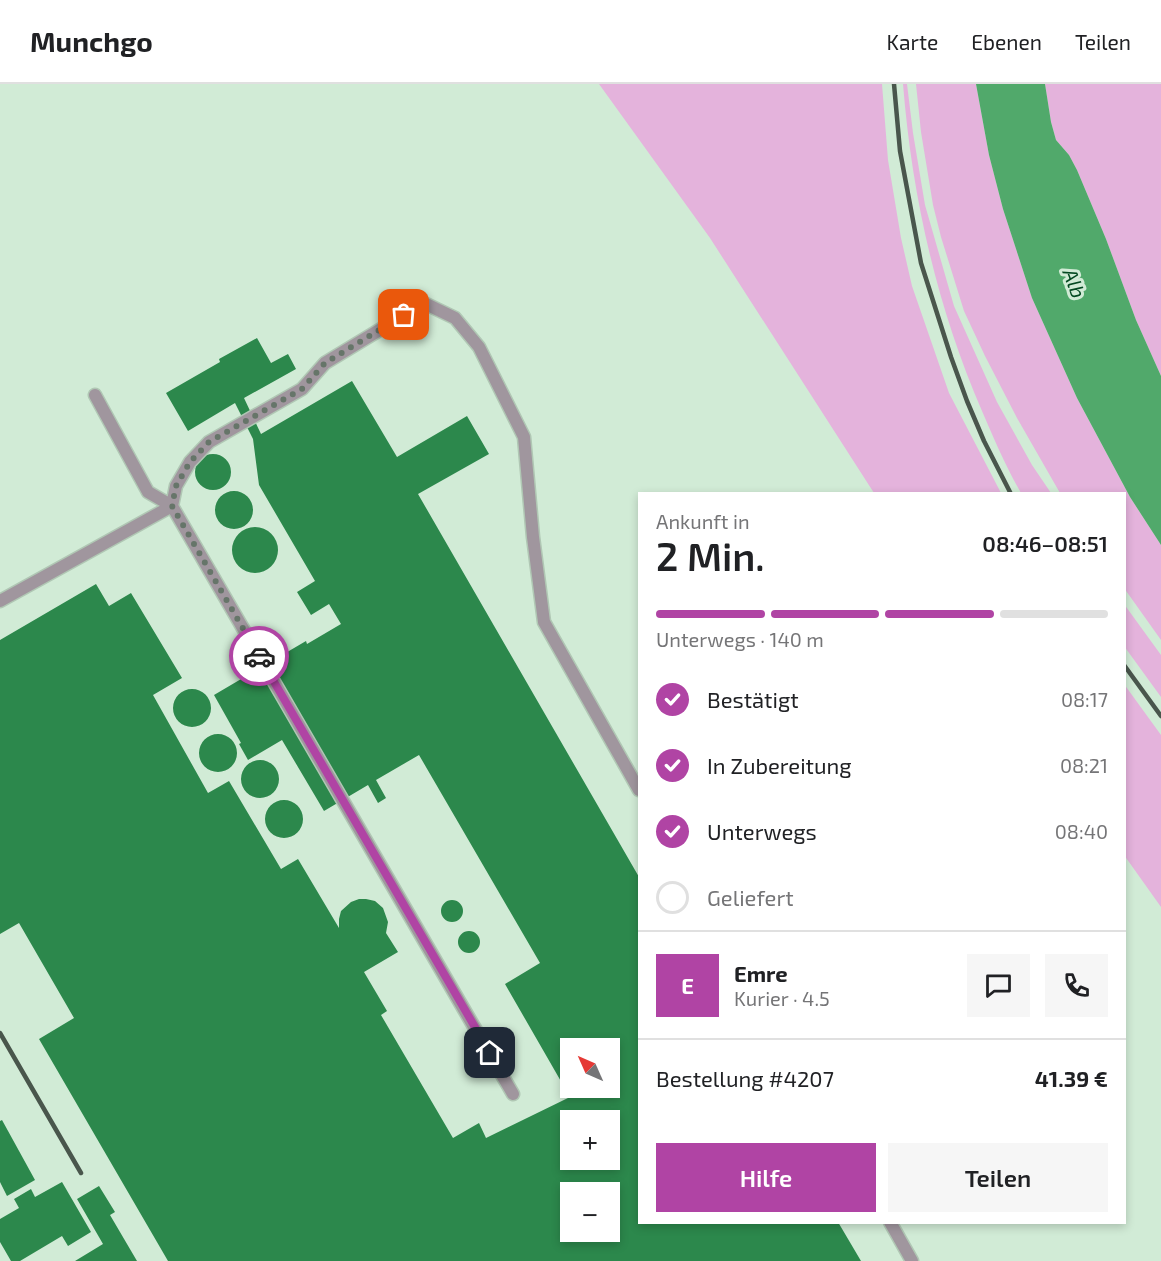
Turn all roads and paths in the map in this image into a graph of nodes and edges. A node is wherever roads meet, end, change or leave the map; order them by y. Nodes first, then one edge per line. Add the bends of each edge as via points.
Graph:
1 (95, 395) dead end
2 (172, 506) junction
3 (0, 601) edge
4 (638, 788) edge
5 (513, 1094) dead end
6 (891, 1224) edge
7 (912, 1261) edge

1 - 2 lane via 148,492
2 - 3 lane
2 - 4 lane via 176,486 190,462 209,442 302,389 325,363 424,303 455,318 479,347 524,437 544,622
2 - 5 lane
6 - 7 lane

